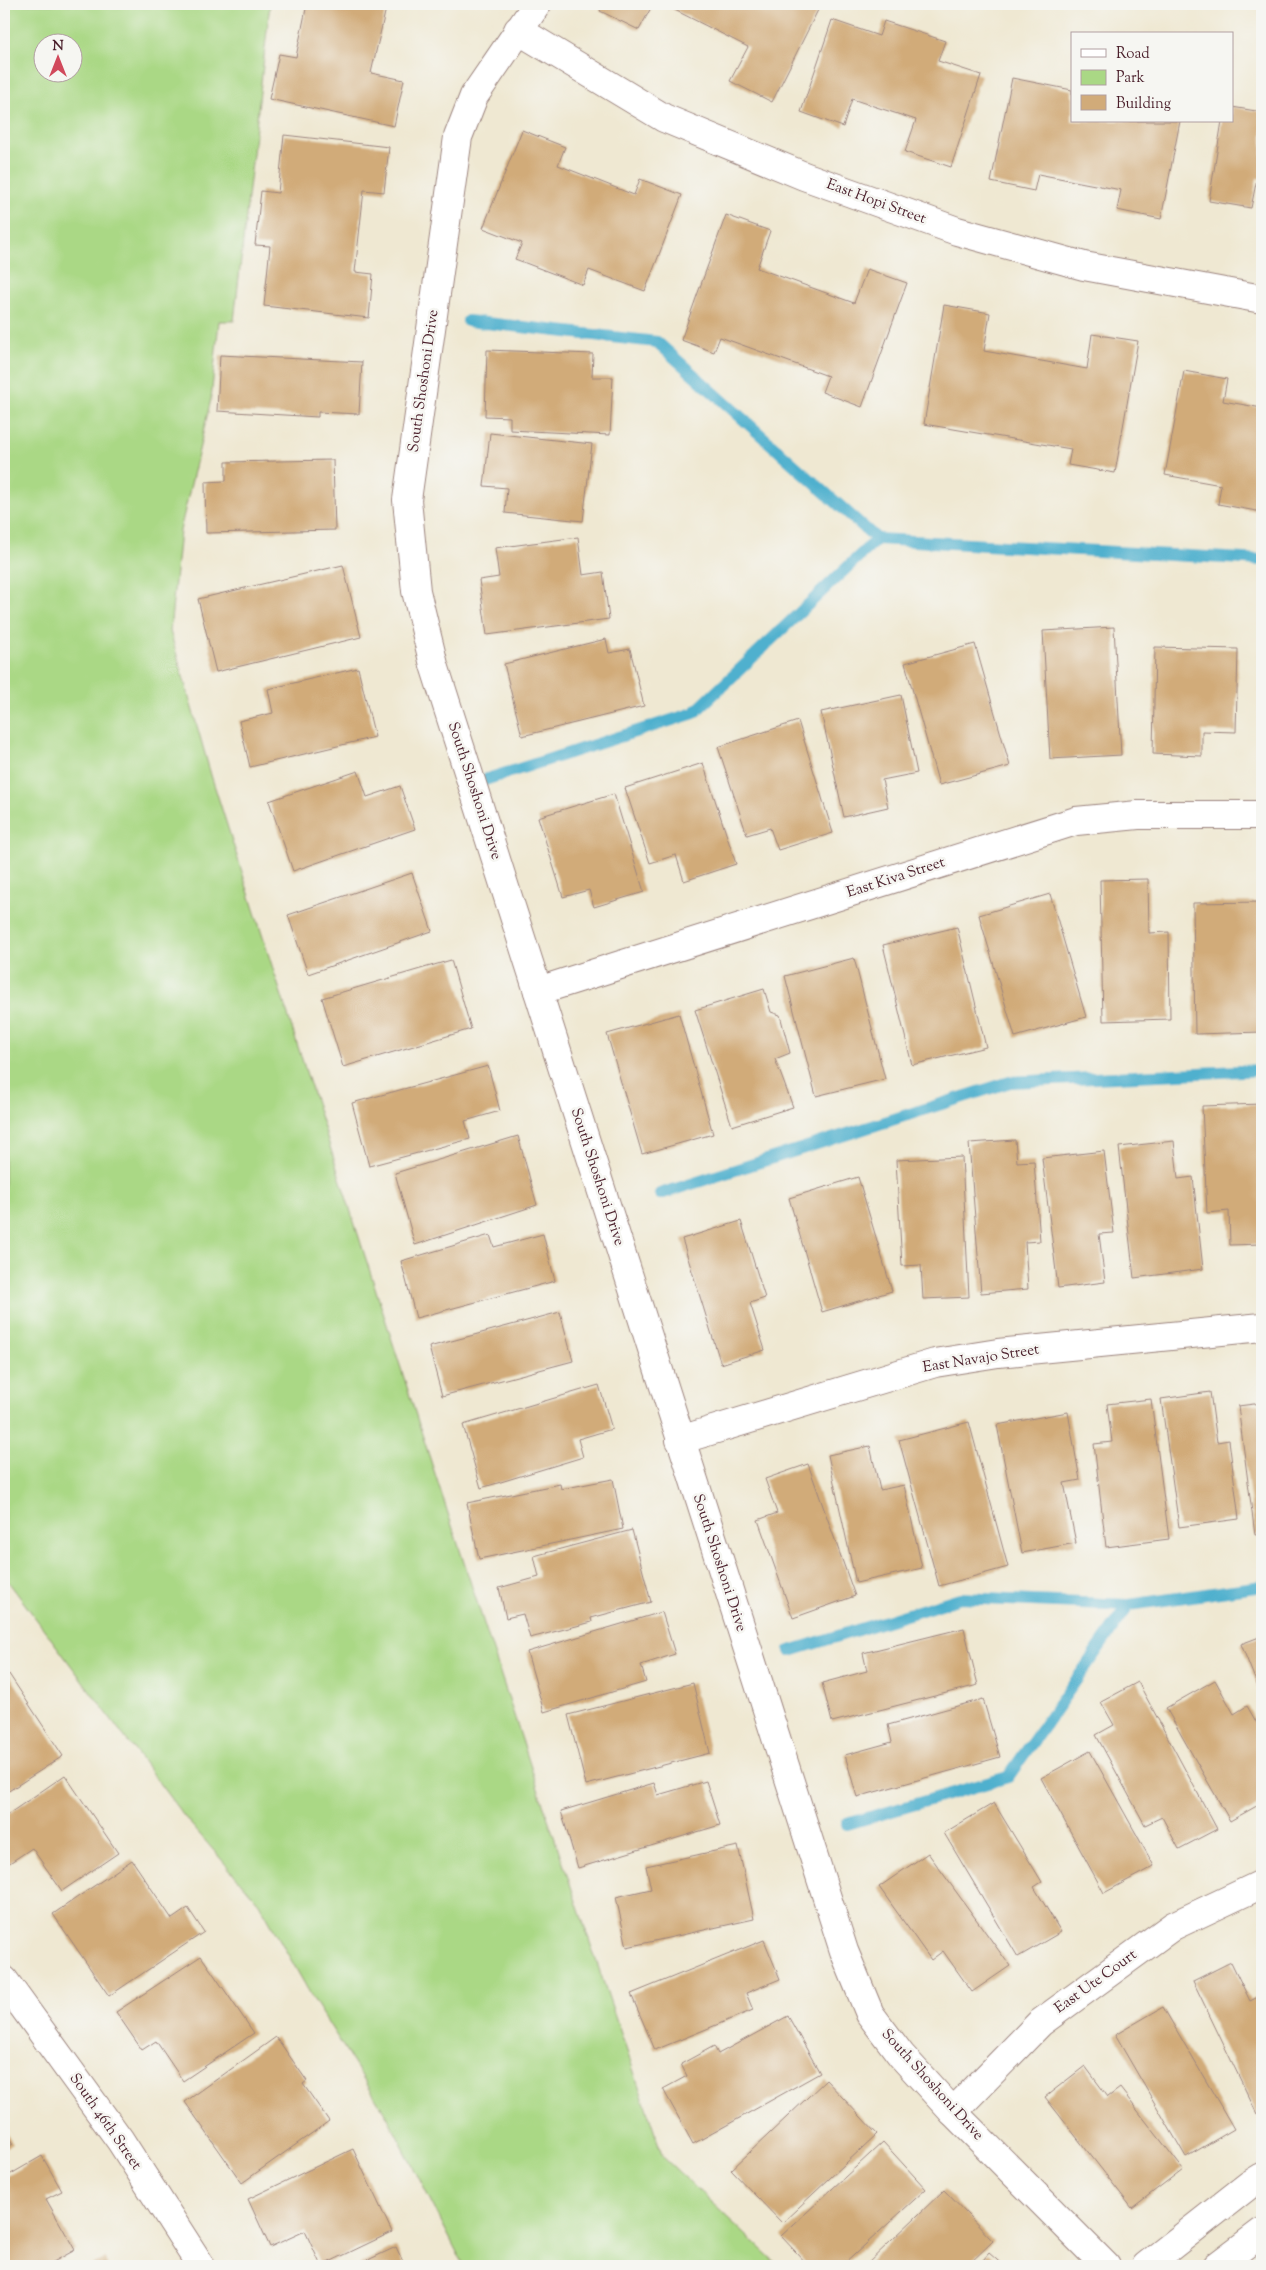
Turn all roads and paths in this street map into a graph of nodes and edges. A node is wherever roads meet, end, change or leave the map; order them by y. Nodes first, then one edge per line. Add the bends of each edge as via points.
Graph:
1 (537, 4) edge
2 (518, 30) junction
3 (1262, 299) edge
4 (1262, 816) edge
5 (538, 991) junction
6 (1262, 1328) edge
7 (680, 1440) junction
8 (1262, 1884) edge
9 (4, 1980) edge
10 (954, 2112) junction
11 (1262, 2177) edge
12 (1262, 2232) edge
13 (201, 2266) edge
14 (1106, 2266) edge
15 (1146, 2266) edge
16 (1217, 2266) edge

1 - 2 street, South Shoshoni Drive
2 - 3 street, East Hopi Street via 664,118 804,176 957,231 1084,266
2 - 5 street, South Shoshoni Drive via 474,96 458,137 407,500 416,591 434,665
4 - 5 street, East Kiva Street via 1138,816 1076,821
5 - 7 street, South Shoshoni Drive
6 - 7 street, East Navajo Street via 998,1353 935,1363
7 - 10 street, South Shoshoni Drive via 848,1960 870,2014 901,2055
8 - 10 street, East Ute Court via 1173,1926 1040,2023
9 - 13 street, South 46th Street via 120,2140
10 - 14 street, South Shoshoni Drive
11 - 15 street
12 - 16 street

